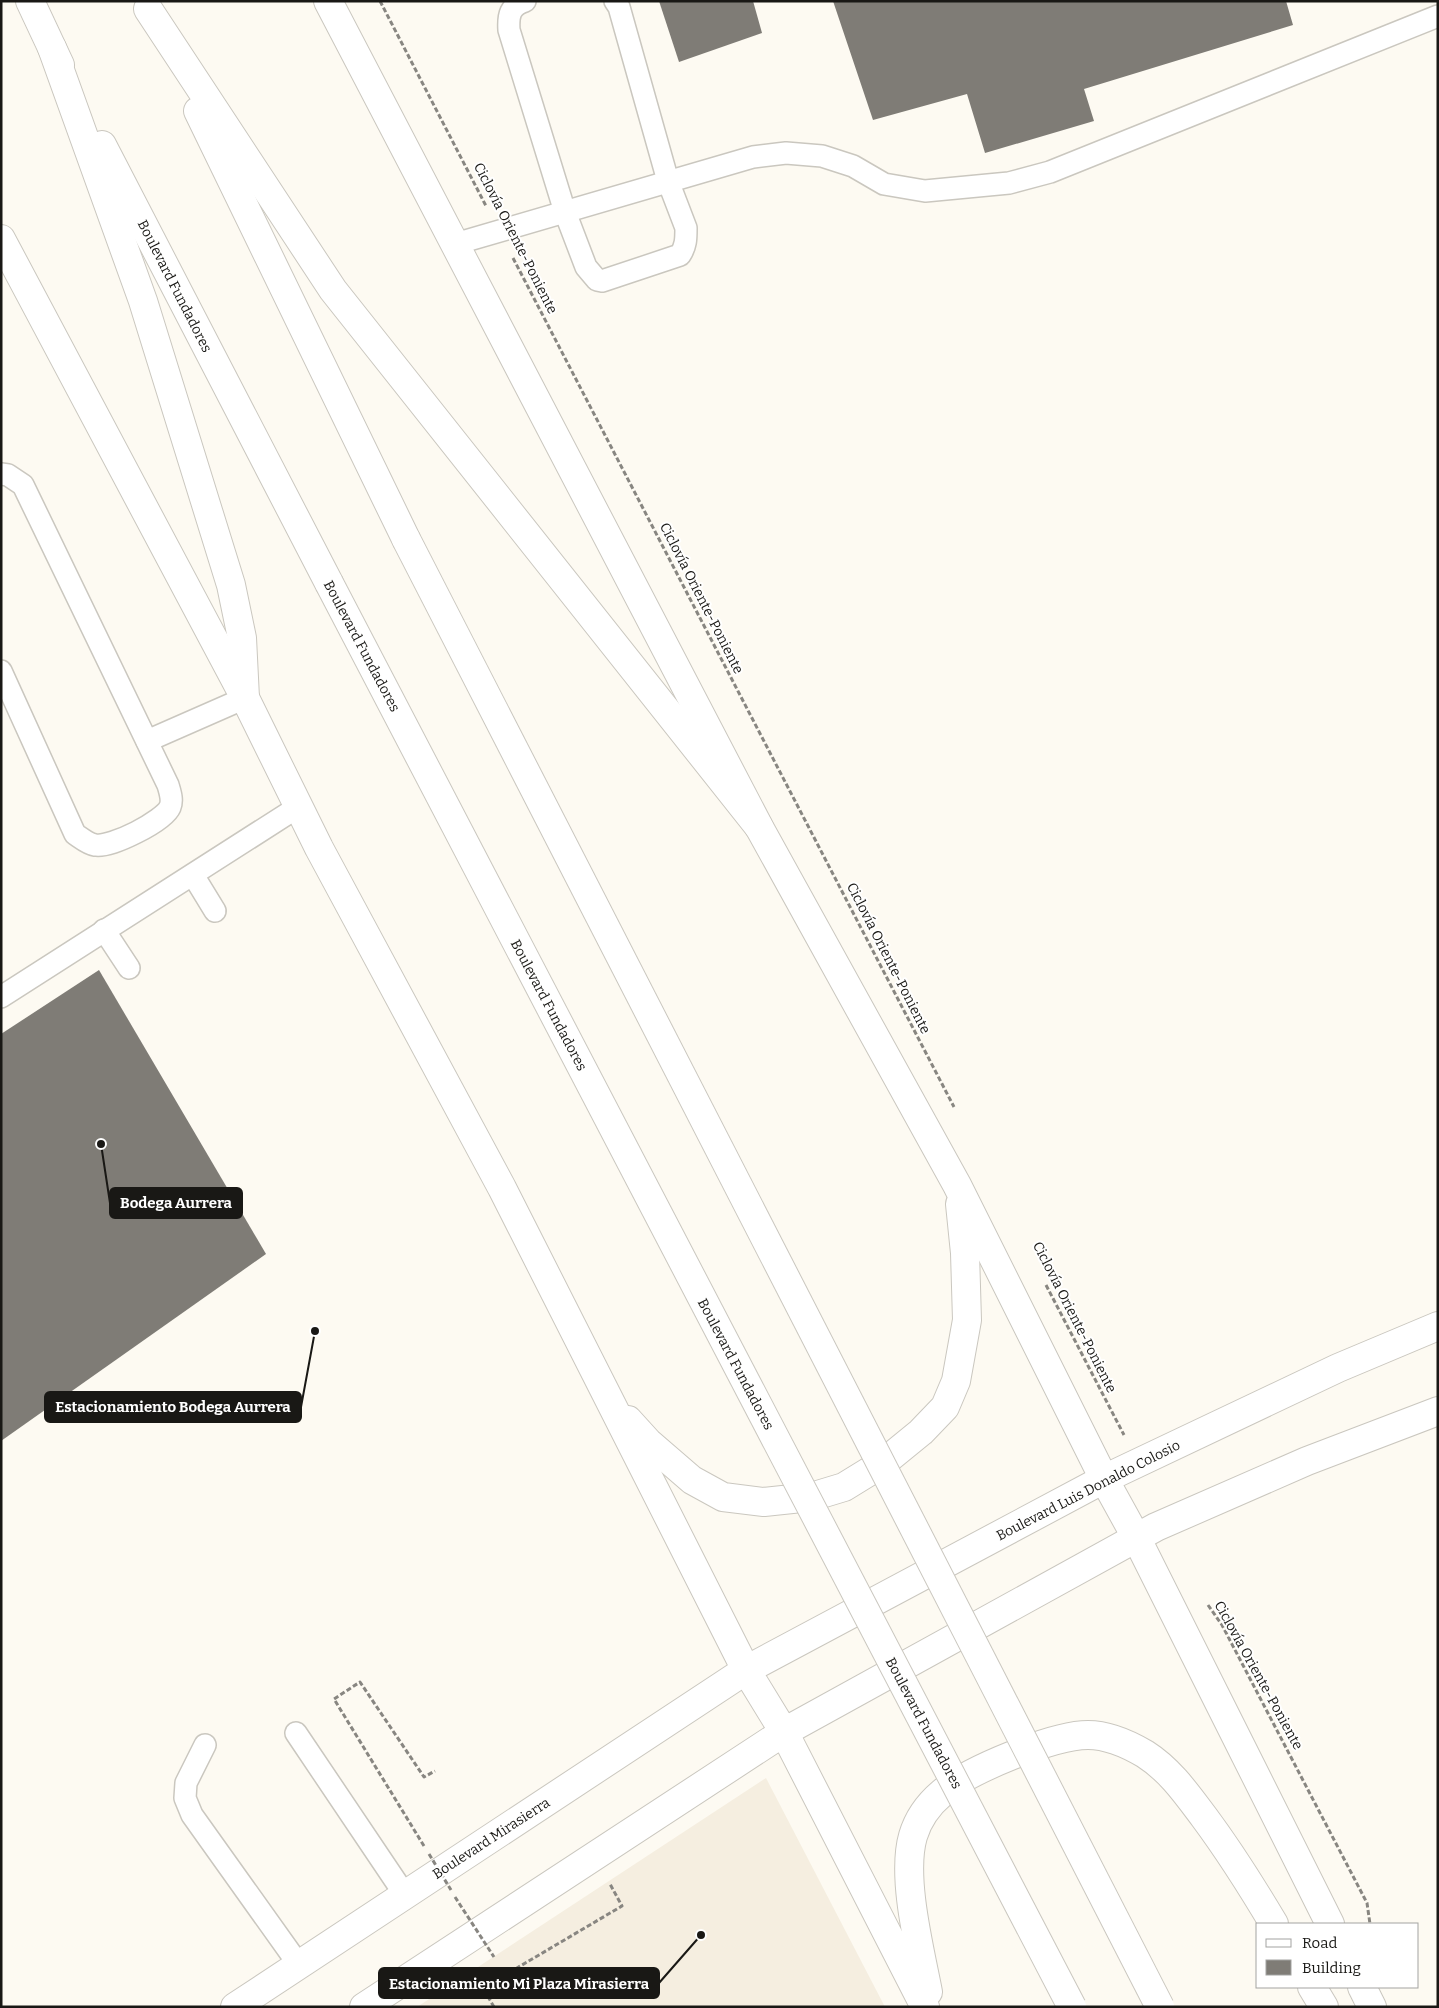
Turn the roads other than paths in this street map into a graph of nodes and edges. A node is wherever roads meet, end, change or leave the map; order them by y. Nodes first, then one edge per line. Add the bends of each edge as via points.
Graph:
1 (30, 1) edge
2 (328, 1) edge
3 (525, 1) edge
4 (615, 1) edge
5 (146, 5) edge
6 (1438, 16) edge
7 (52, 48) junction
8 (668, 181) junction
9 (565, 212) junction
10 (1, 239) edge
11 (454, 244) junction
12 (1, 474) edge
13 (1, 671) edge
14 (245, 698) junction
15 (147, 741) junction
16 (298, 807) junction
17 (759, 826) junction
18 (193, 875) junction
19 (215, 911) dead end
20 (104, 930) junction
21 (128, 968) dead end
22 (1, 997) edge
23 (957, 1185) junction
24 (1438, 1326) edge
25 (606, 1395) junction
26 (1438, 1410) edge
27 (1104, 1479) junction
28 (1136, 1537) junction
29 (746, 1670) junction
30 (784, 1732) junction
31 (296, 1733) dead end
32 (205, 1745) dead end
33 (405, 1895) junction
34 (1273, 1923) edge
35 (1329, 1923) edge
36 (299, 1965) junction
37 (1313, 1988) edge
38 (1362, 1988) edge
39 (235, 2007) edge
40 (364, 2007) edge
41 (925, 2007) edge
42 (931, 2007) edge
43 (1072, 2007) edge
44 (1160, 2007) edge
45 (1324, 2007) edge
46 (1372, 2007) edge

1 - 7 main road, Boulevard Fundadores
2 - 11 main road
3 - 9 lane via 511,9 509,30
4 - 8 lane
5 - 17 main road via 333,290
5 - 44 main road, bridge via 406,540
6 - 8 lane via 1050,172 1009,183 925,192 884,184 853,166 822,156 786,153 753,157
7 - 14 main road via 143,301 230,585 242,638
7 - 43 main road, Boulevard Fundadores, bridge
8 - 9 lane
8 - 9 lane via 686,228 685,247 680,255 602,280 597,280 586,267
9 - 11 lane
10 - 14 main road
11 - 17 main road
12 - 15 lane via 23,486
13 - 15 lane via 75,834 84,841 109,845 167,812 171,796
14 - 15 lane
14 - 16 main road
16 - 18 lane
16 - 25 main road via 502,1188
17 - 23 main road
18 - 19 lane
18 - 20 lane
20 - 21 lane
20 - 22 lane
23 - 25 main road via 965,1252 967,1320 956,1381 946,1407 921,1432 883,1463 844,1487 811,1497 764,1502 723,1497 692,1480 648,1442
23 - 27 main road
24 - 27 main road, Boulevard Luis Donaldo Colosio via 1338,1368
25 - 29 main road
26 - 28 main road via 1307,1461
27 - 28 main road
27 - 29 main road, Boulevard Luis Donaldo Colosio
28 - 30 main road
28 - 35 main road
29 - 30 main road
29 - 33 main road, Boulevard Mirasierra
30 - 40 main road
30 - 41 main road
31 - 33 lane
32 - 36 lane via 186,1783 185,1798 192,1815
33 - 36 main road, Boulevard Mirasierra
34 - 42 main road via 1236,1861 1176,1779 1146,1755 1115,1739 1089,1735 1062,1738 978,1770 943,1792 921,1815 912,1837 909,1869 914,1919
36 - 39 main road, Boulevard Mirasierra
37 - 45 main road
38 - 46 main road

